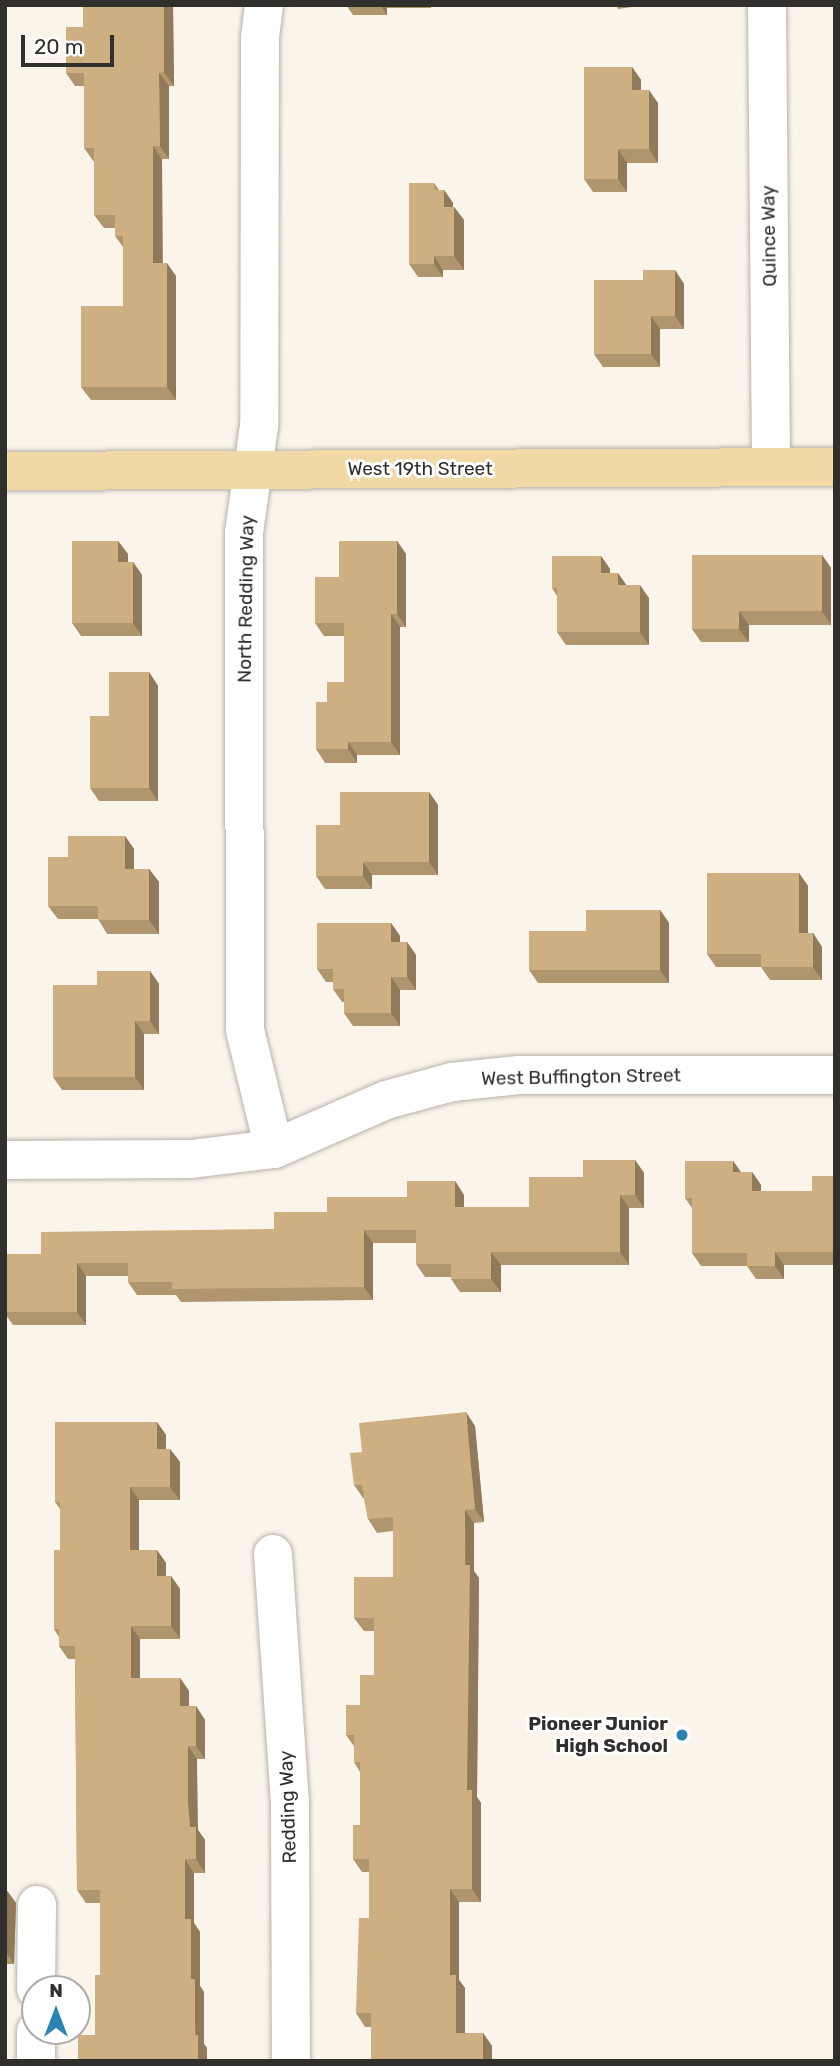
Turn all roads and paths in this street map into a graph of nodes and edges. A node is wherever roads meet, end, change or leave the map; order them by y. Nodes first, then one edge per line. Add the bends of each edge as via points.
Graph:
1 (264, 5) edge
2 (767, 5) edge
3 (771, 467) junction
4 (835, 467) edge
5 (254, 470) junction
6 (5, 471) edge
7 (835, 1075) edge
8 (274, 1149) junction
9 (5, 1160) edge
10 (273, 1554) dead end
11 (37, 1905) dead end
12 (36, 1975) edge
13 (291, 2061) edge

1 - 5 street, North Redding Way via 260,38 259,426
2 - 3 street, Quince Way
3 - 4 main road, West 19th Street
3 - 5 main road, West 19th Street
5 - 6 main road, West 19th Street
5 - 8 street, North Redding Way via 244,533 245,1030
7 - 8 street, West Buffington Street via 519,1075 452,1082 386,1100
8 - 9 street, West Buffington Street via 191,1159
10 - 13 street, Redding Way via 290,1802
11 - 12 street

